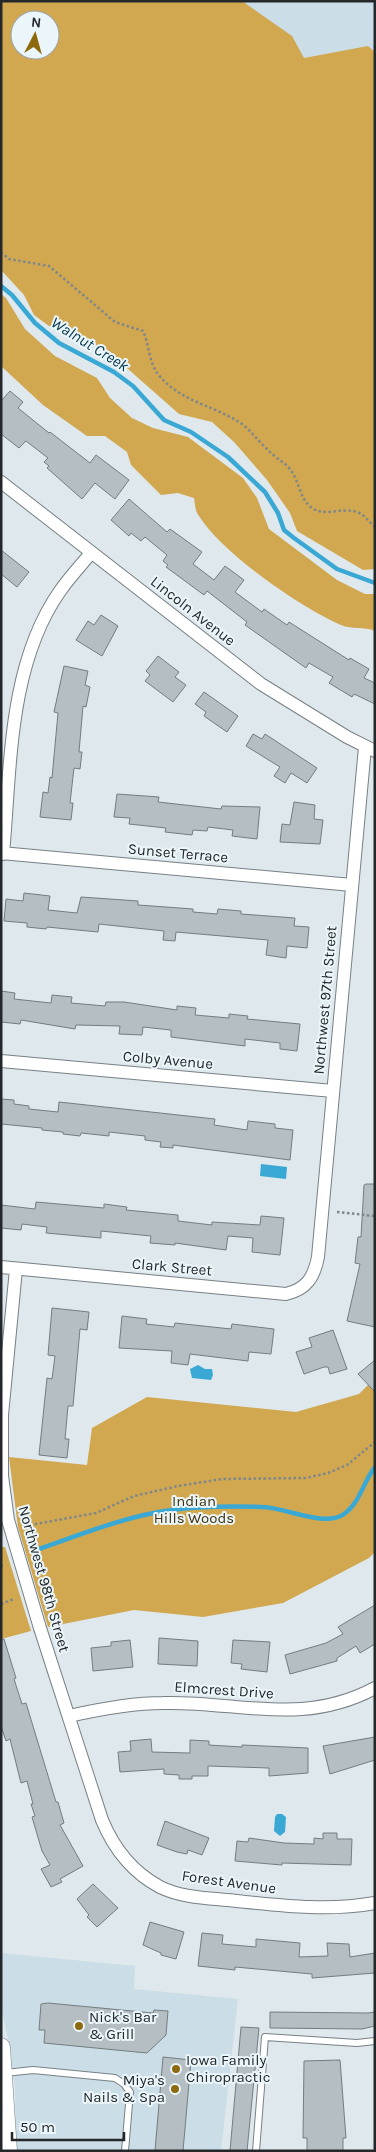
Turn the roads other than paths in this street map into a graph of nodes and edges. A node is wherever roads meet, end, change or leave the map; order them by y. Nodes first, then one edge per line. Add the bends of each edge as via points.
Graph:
1 (1, 482) edge
2 (92, 553) junction
3 (370, 749) edge
4 (2, 853) edge
5 (352, 885) junction
6 (1, 1061) edge
7 (333, 1091) junction
8 (318, 1257) joint
9 (1, 1268) edge
10 (16, 1269) junction
11 (2, 1476) edge
12 (375, 1688) edge
13 (68, 1716) junction
14 (375, 1902) edge
15 (375, 2041) edge
16 (1, 2047) edge
17 (3, 2073) edge
18 (8, 2151) edge
19 (125, 2151) edge
20 (256, 2151) edge

1 - 2 street, Lincoln Avenue
2 - 3 street, Lincoln Avenue via 261,684
2 - 4 street via 60,592 33,644 24,670 18,697
3 - 5 street, Northwest 97th Street
4 - 5 street, Sunset Terrace
5 - 7 street, Northwest 97th Street
6 - 7 street, Colby Avenue
7 - 8 street, Northwest 97th Street
8 - 10 street, Clark Street via 311,1280 297,1291 286,1294
9 - 10 street, Clark Street
10 - 11 street, Northwest 98th Street via 2,1416
11 - 13 street, Northwest 98th Street via 14,1544
12 - 13 street, Elmcrest Drive via 340,1703 300,1711 163,1702 129,1704
13 - 14 street, Forest Avenue via 111,1841 132,1868 161,1887 188,1896 294,1907 328,1908
15 - 20 lane via 265,2037
16 - 17 main road
17 - 18 main road
17 - 19 lane via 33,2070 115,2078 130,2092

